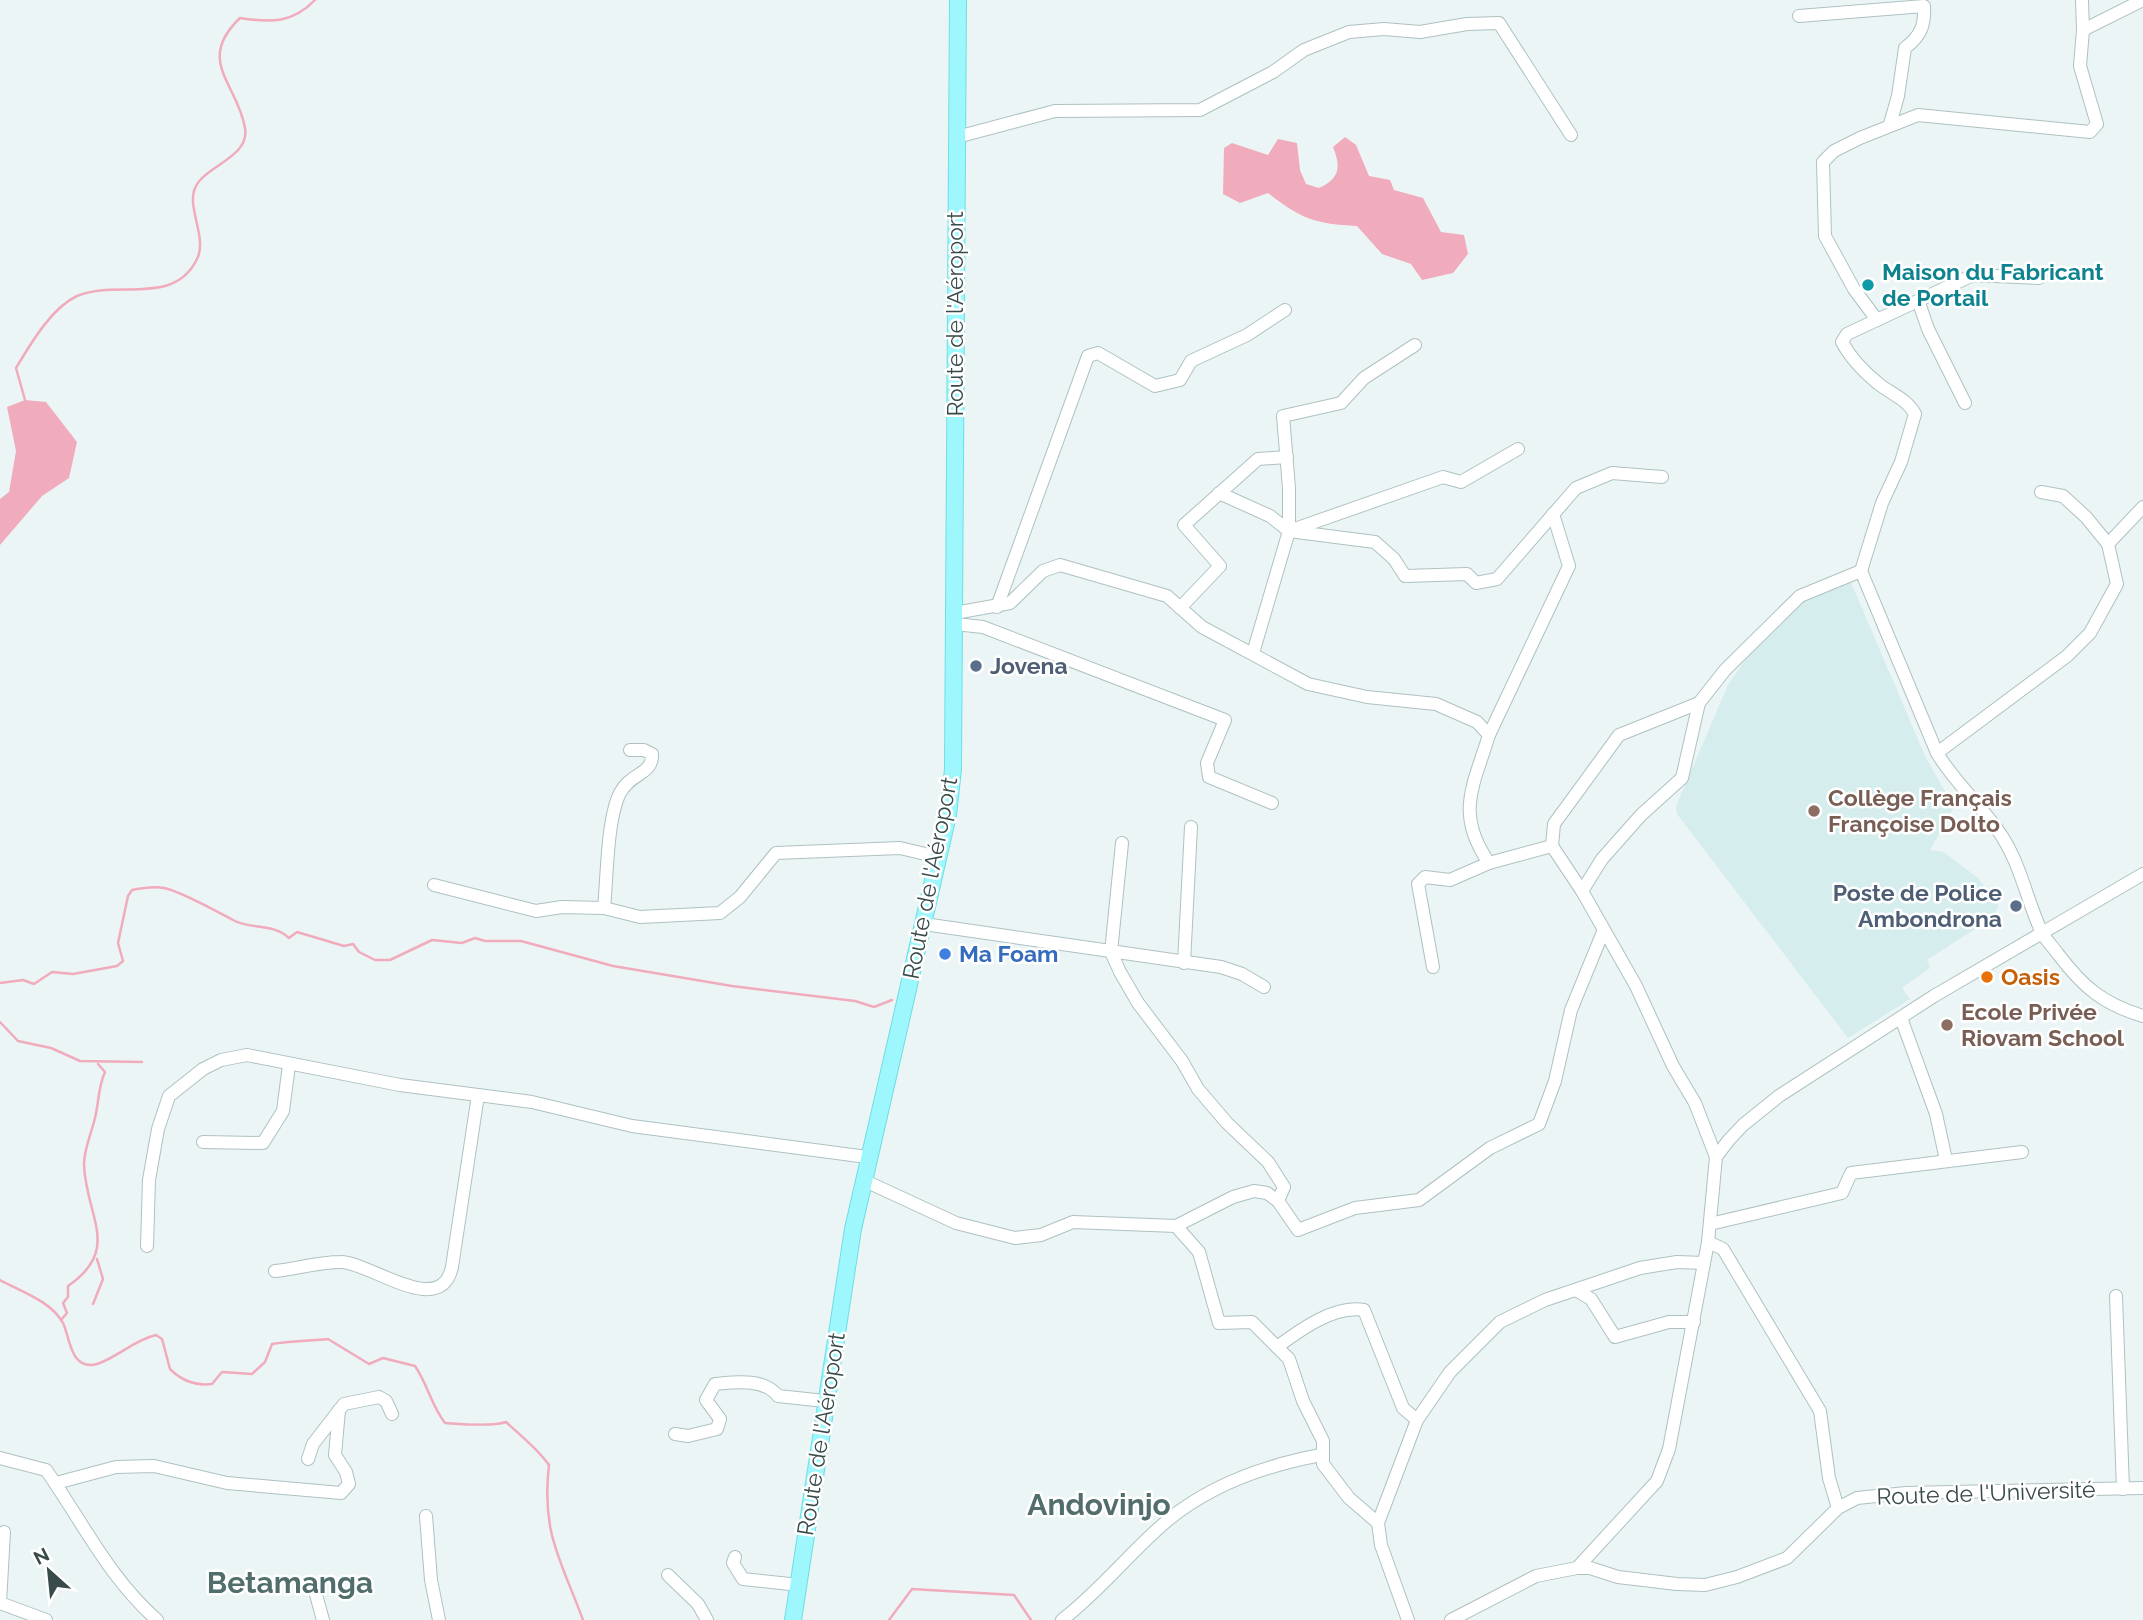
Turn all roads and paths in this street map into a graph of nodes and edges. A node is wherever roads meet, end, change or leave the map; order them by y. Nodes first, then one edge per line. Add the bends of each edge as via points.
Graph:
1 (958, 0) edge
2 (2082, 0) edge
3 (2143, 0) edge
4 (1926, 3) edge
5 (1799, 16) dead end
6 (2083, 30) junction
7 (1890, 124) junction
8 (1571, 135) dead end
9 (957, 137) junction
10 (2039, 278) dead end
11 (1919, 303) junction
12 (1286, 310) dead end
13 (1877, 320) junction
14 (1415, 345) dead end
15 (1965, 403) dead end
16 (1518, 449) dead end
17 (1287, 457) junction
18 (1662, 477) dead end
19 (2041, 492) dead end
20 (1219, 493) junction
21 (2143, 507) edge
22 (1553, 514) junction
23 (1289, 531) junction
24 (2108, 544) junction
25 (1861, 570) junction
26 (997, 607) junction
27 (1180, 608) junction
28 (955, 618) junction
29 (1253, 653) junction
30 (1699, 703) junction
31 (1489, 735) junction
32 (630, 750) dead end
33 (1937, 753) junction
34 (1272, 803) dead end
35 (1191, 827) dead end
36 (1122, 843) dead end
37 (1552, 846) junction
38 (938, 857) junction
39 (1489, 863) junction
40 (2143, 874) edge
41 (434, 885) dead end
42 (1582, 891) junction
43 (604, 908) junction
44 (924, 924) junction
45 (1603, 932) junction
46 (2043, 934) junction
47 (1111, 952) junction
48 (1184, 963) junction
49 (1433, 967) dead end
50 (1264, 987) dead end
51 (2143, 1016) edge
52 (1901, 1018) junction
53 (289, 1065) junction
54 (478, 1095) junction
55 (203, 1142) dead end
56 (2022, 1153) dead end
57 (867, 1157) junction
58 (1716, 1157) junction
59 (1946, 1160) junction
60 (863, 1180) junction
61 (1278, 1201) junction
62 (1710, 1224) junction
63 (1176, 1226) junction
64 (1708, 1242) junction
65 (147, 1246) dead end
66 (1704, 1263) junction
67 (275, 1271) dead end
68 (1576, 1290) junction
69 (2116, 1296) dead end
70 (1694, 1322) junction
71 (1278, 1347) junction
72 (825, 1401) junction
73 (339, 1410) junction
74 (393, 1414) dead end
75 (1418, 1420) junction
76 (675, 1434) dead end
77 (1321, 1455) junction
78 (0, 1458) edge
79 (308, 1459) dead end
80 (56, 1483) junction
81 (2143, 1488) edge
82 (2123, 1489) junction
83 (1838, 1508) junction
84 (426, 1516) dead end
85 (1378, 1523) junction
86 (4, 1531) dead end
87 (734, 1557) dead end
88 (1577, 1568) junction
89 (668, 1575) dead end
90 (799, 1585) junction
91 (315, 1591) dead end
92 (0, 1603) edge
93 (46, 1620) edge
94 (158, 1620) edge
95 (323, 1620) edge
96 (439, 1620) edge
97 (707, 1620) edge
98 (793, 1620) edge
99 (1062, 1620) edge
100 (1408, 1620) edge
101 (1451, 1620) edge

1 - 9 main road, Route de l'Aéroport
2 - 6 street
3 - 6 street
4 - 5 street
4 - 7 street via 1925,22 1916,40 1905,48
6 - 7 street via 2080,66 2096,124 2090,132 1918,115
7 - 13 street via 1834,151 1823,162 1825,236
8 - 9 street via 1499,23 1420,32 1349,32 1304,50 1273,72 1199,110 1055,111
9 - 28 main road, Route de l'Aéroport
10 - 11 street via 1973,275
11 - 13 street
11 - 15 street
12 - 26 street via 1247,335 1191,361 1180,380 1155,386 1098,353 1088,356
13 - 25 street via 1847,334 1842,342 1849,356 1911,407 1915,422
14 - 17 street via 1364,378 1341,403 1283,416
16 - 23 street via 1461,482 1443,477
17 - 20 street via 1258,458
17 - 23 street
18 - 22 street via 1612,474 1576,488
19 - 24 street via 2063,496
20 - 23 street via 1270,516
20 - 27 street via 1184,525 1220,566
21 - 24 street
22 - 23 street via 1497,579 1476,583 1467,573 1405,576 1375,542
22 - 31 street via 1569,566
23 - 29 street
24 - 33 street via 2117,584 2090,633 2067,656
25 - 30 street via 1800,596
25 - 33 street
26 - 27 street via 1010,603 1043,570 1060,565 1167,596
26 - 28 street
27 - 29 street via 1202,626
28 - 34 street via 1225,720 1207,763 1209,777
28 - 38 main road, Route de l'Aéroport via 953,769
29 - 31 street via 1308,684 1367,697 1436,704 1476,723
30 - 37 street via 1619,735 1554,824
30 - 42 street via 1682,778 1610,850
31 - 39 street via 1467,812 1475,843
32 - 43 street via 644,750 652,754 653,761 647,771 630,777 618,796
33 - 46 street via 2004,840 2025,880
35 - 48 street
36 - 47 street
37 - 39 street
37 - 42 street
38 - 43 street via 900,848 775,853 740,897 720,913 640,917
38 - 44 main road, Route de l'Aéroport
39 - 49 street via 1450,880 1425,877 1418,884
40 - 46 street
41 - 43 street via 536,911 562,906
42 - 45 street
44 - 47 street
44 - 57 main road, Route de l'Aéroport
45 - 58 street via 1695,1103
45 - 61 street via 1571,1010 1555,1081 1539,1125 1490,1148 1419,1200 1355,1208 1298,1230
46 - 51 street via 2083,986 2122,1010
46 - 52 street
47 - 48 street
47 - 61 street via 1138,1003 1198,1090 1268,1162 1284,1187
48 - 50 street via 1221,967
52 - 58 street via 1779,1096 1742,1125
52 - 59 street via 1936,1114
53 - 54 street
53 - 55 street via 283,1111 263,1143
53 - 65 street via 247,1055 221,1060 169,1096 150,1172
54 - 57 street via 532,1102 632,1126
54 - 67 street via 452,1267 443,1286 434,1289 400,1283 342,1261
56 - 59 street
57 - 60 main road, Route de l'Aéroport
58 - 62 street
59 - 62 street via 1851,1173 1842,1194
60 - 63 street via 956,1223 1015,1238 1041,1235 1073,1222
60 - 72 main road, Route de l'Aéroport
61 - 63 street via 1268,1193 1254,1191
62 - 64 street
63 - 71 street via 1199,1252 1219,1324 1252,1322
64 - 66 street
64 - 83 street via 1723,1249 1819,1411
66 - 68 street via 1640,1268
66 - 70 street
68 - 70 street via 1591,1299 1615,1337 1669,1322
68 - 75 street via 1500,1322 1450,1372
69 - 82 street
70 - 88 street via 1671,1441 1657,1481
71 - 75 street via 1325,1317 1354,1308 1364,1311 1403,1408
71 - 77 street via 1289,1359 1303,1401 1317,1425 1323,1441
72 - 76 street via 778,1396 769,1386 715,1384 706,1400 720,1419 717,1429 688,1436
72 - 90 main road, Route de l'Aéroport
73 - 74 street via 351,1401 379,1397
73 - 79 street via 313,1444
73 - 80 street via 335,1455 349,1484 341,1493 228,1483 155,1466 116,1467
75 - 85 street
77 - 85 street via 1349,1498
77 - 99 street via 1229,1481 1195,1501 1168,1520 1106,1584
78 - 80 street via 46,1470
80 - 94 street via 134,1600
81 - 82 street, Route de l'Université
82 - 83 street, Route de l'Université via 1906,1493 1857,1498
83 - 88 street, Route de l'Université via 1787,1558 1705,1585 1618,1577
84 - 96 street
85 - 100 street via 1381,1545
86 - 92 street
87 - 90 street via 744,1579
88 - 101 street, Route de l'Université via 1536,1576
89 - 97 street via 698,1604
90 - 98 main road, Route de l'Aéroport
91 - 95 street
92 - 93 street

